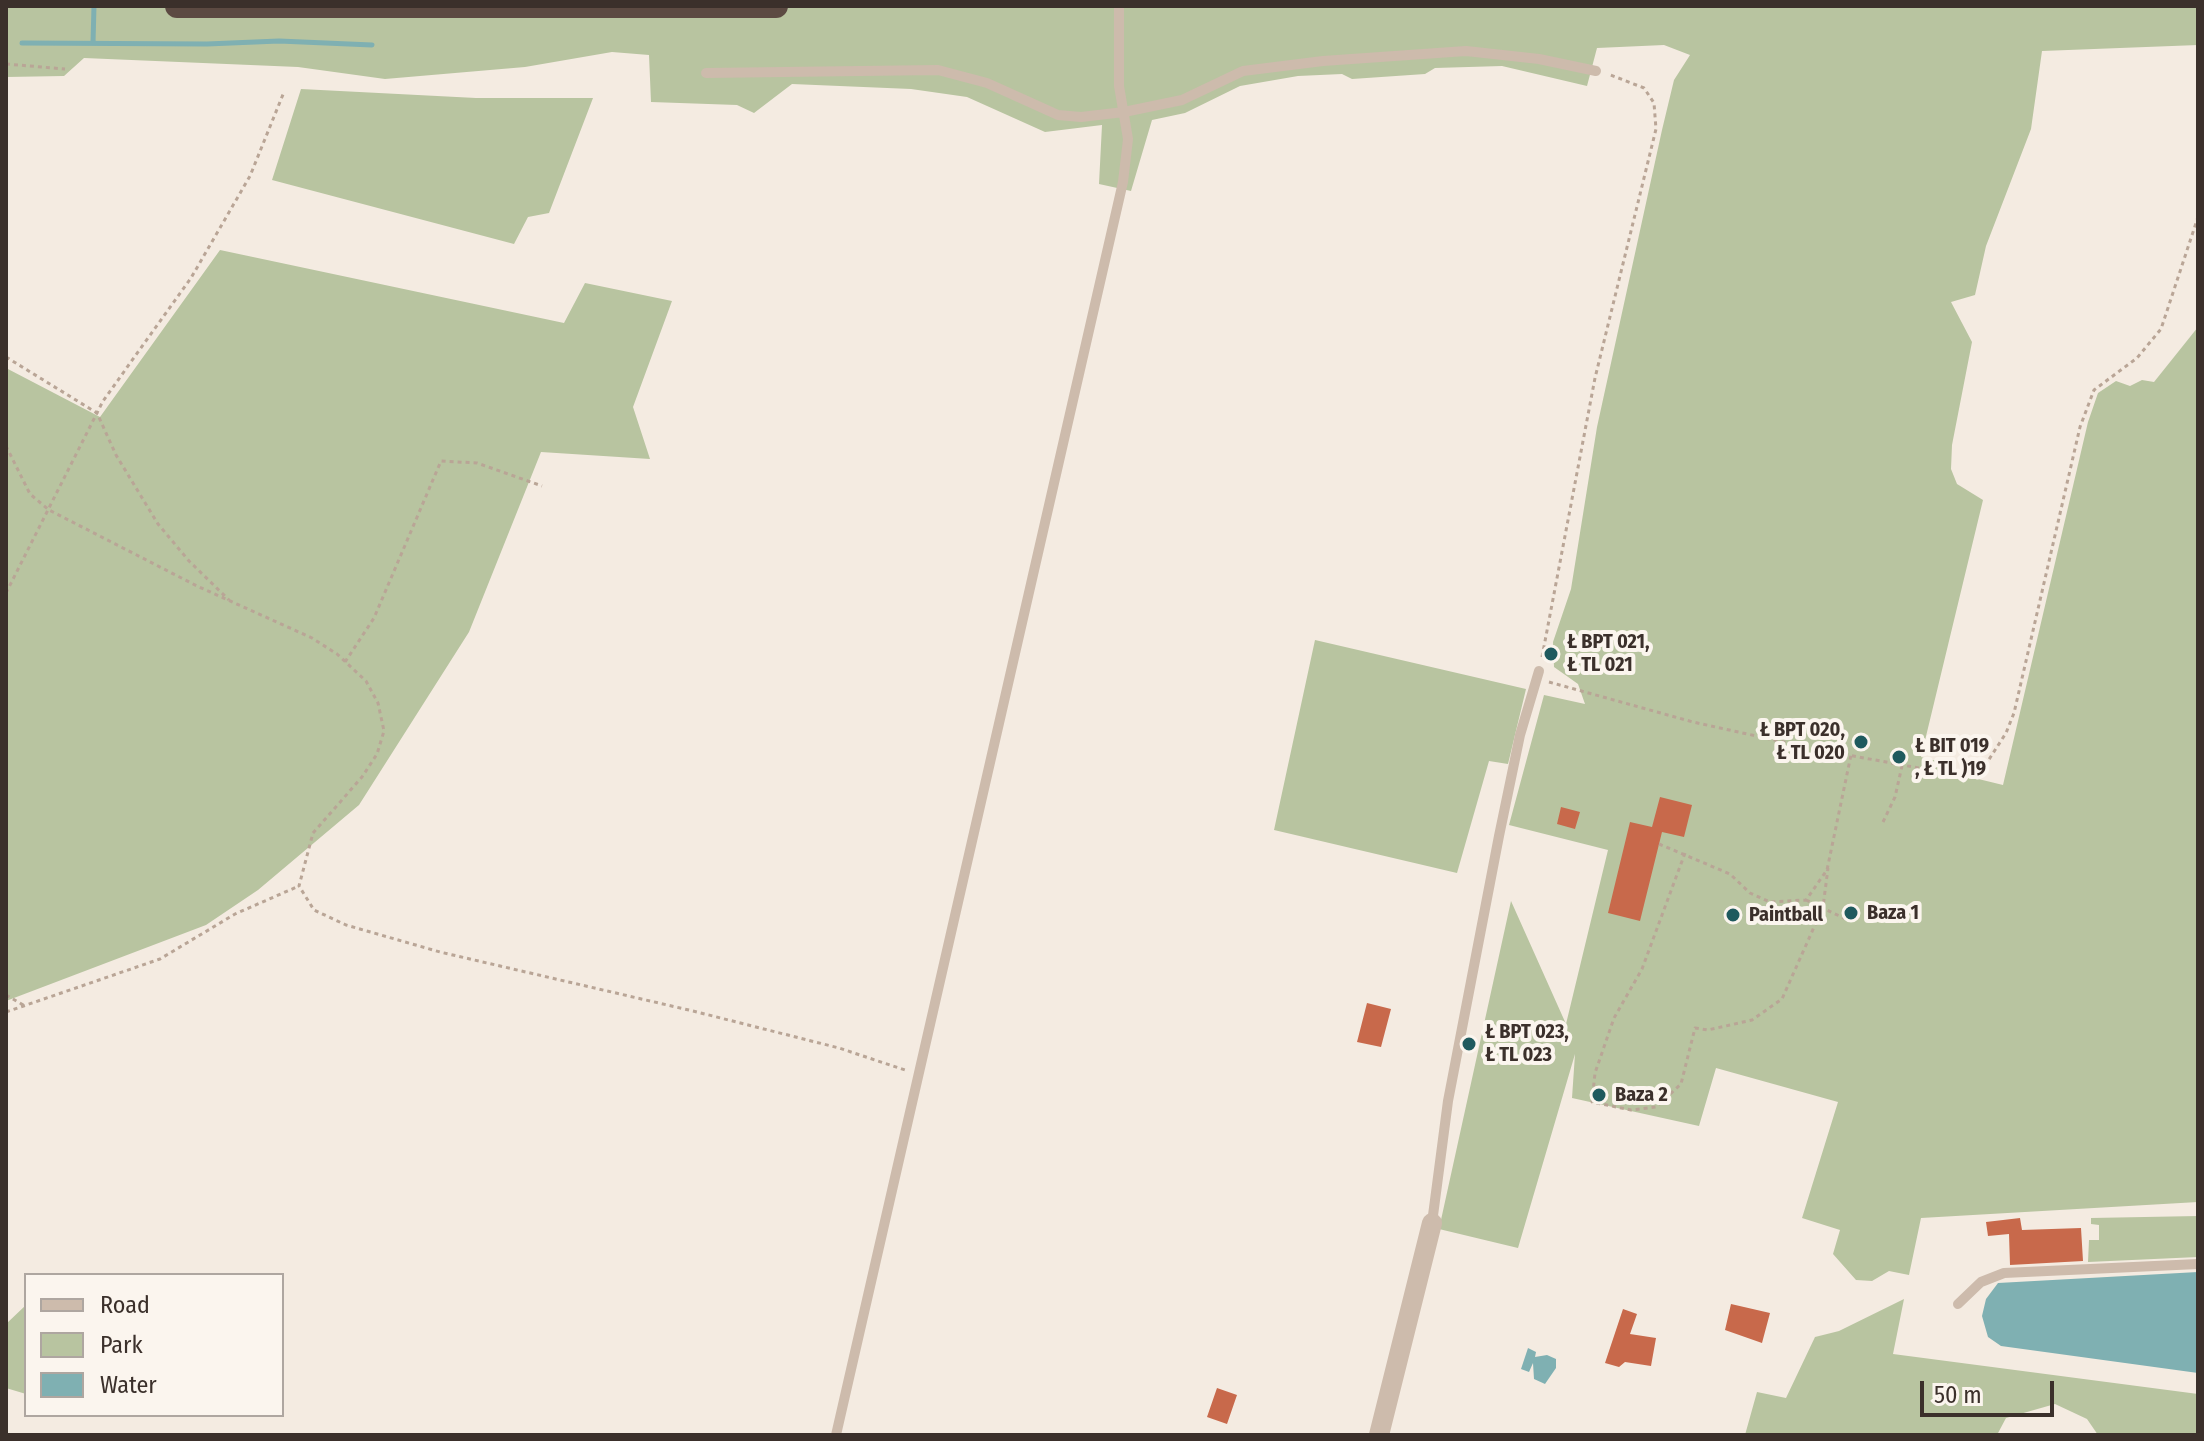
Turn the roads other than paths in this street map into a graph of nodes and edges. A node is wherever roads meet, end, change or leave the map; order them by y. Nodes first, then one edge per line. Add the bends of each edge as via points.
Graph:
1 (177, 6) edge
2 (776, 6) edge
3 (1119, 6) edge
4 (1596, 71) road end
5 (706, 73) dead end
6 (1124, 112) junction
7 (1538, 675) road end
8 (1432, 1223) joint
9 (2198, 1264) edge
10 (1958, 1304) dead end
11 (836, 1435) edge
12 (1379, 1435) edge

1 - 2 highway
3 - 6 lane
4 - 6 lane via 1466,51 1323,61 1243,71 1182,100
5 - 6 lane via 938,70 987,83 1058,115
6 - 11 lane via 1128,139 1123,182
7 - 8 lane via 1499,836 1448,1101
8 - 12 street
9 - 10 lane via 2004,1273 1981,1282

